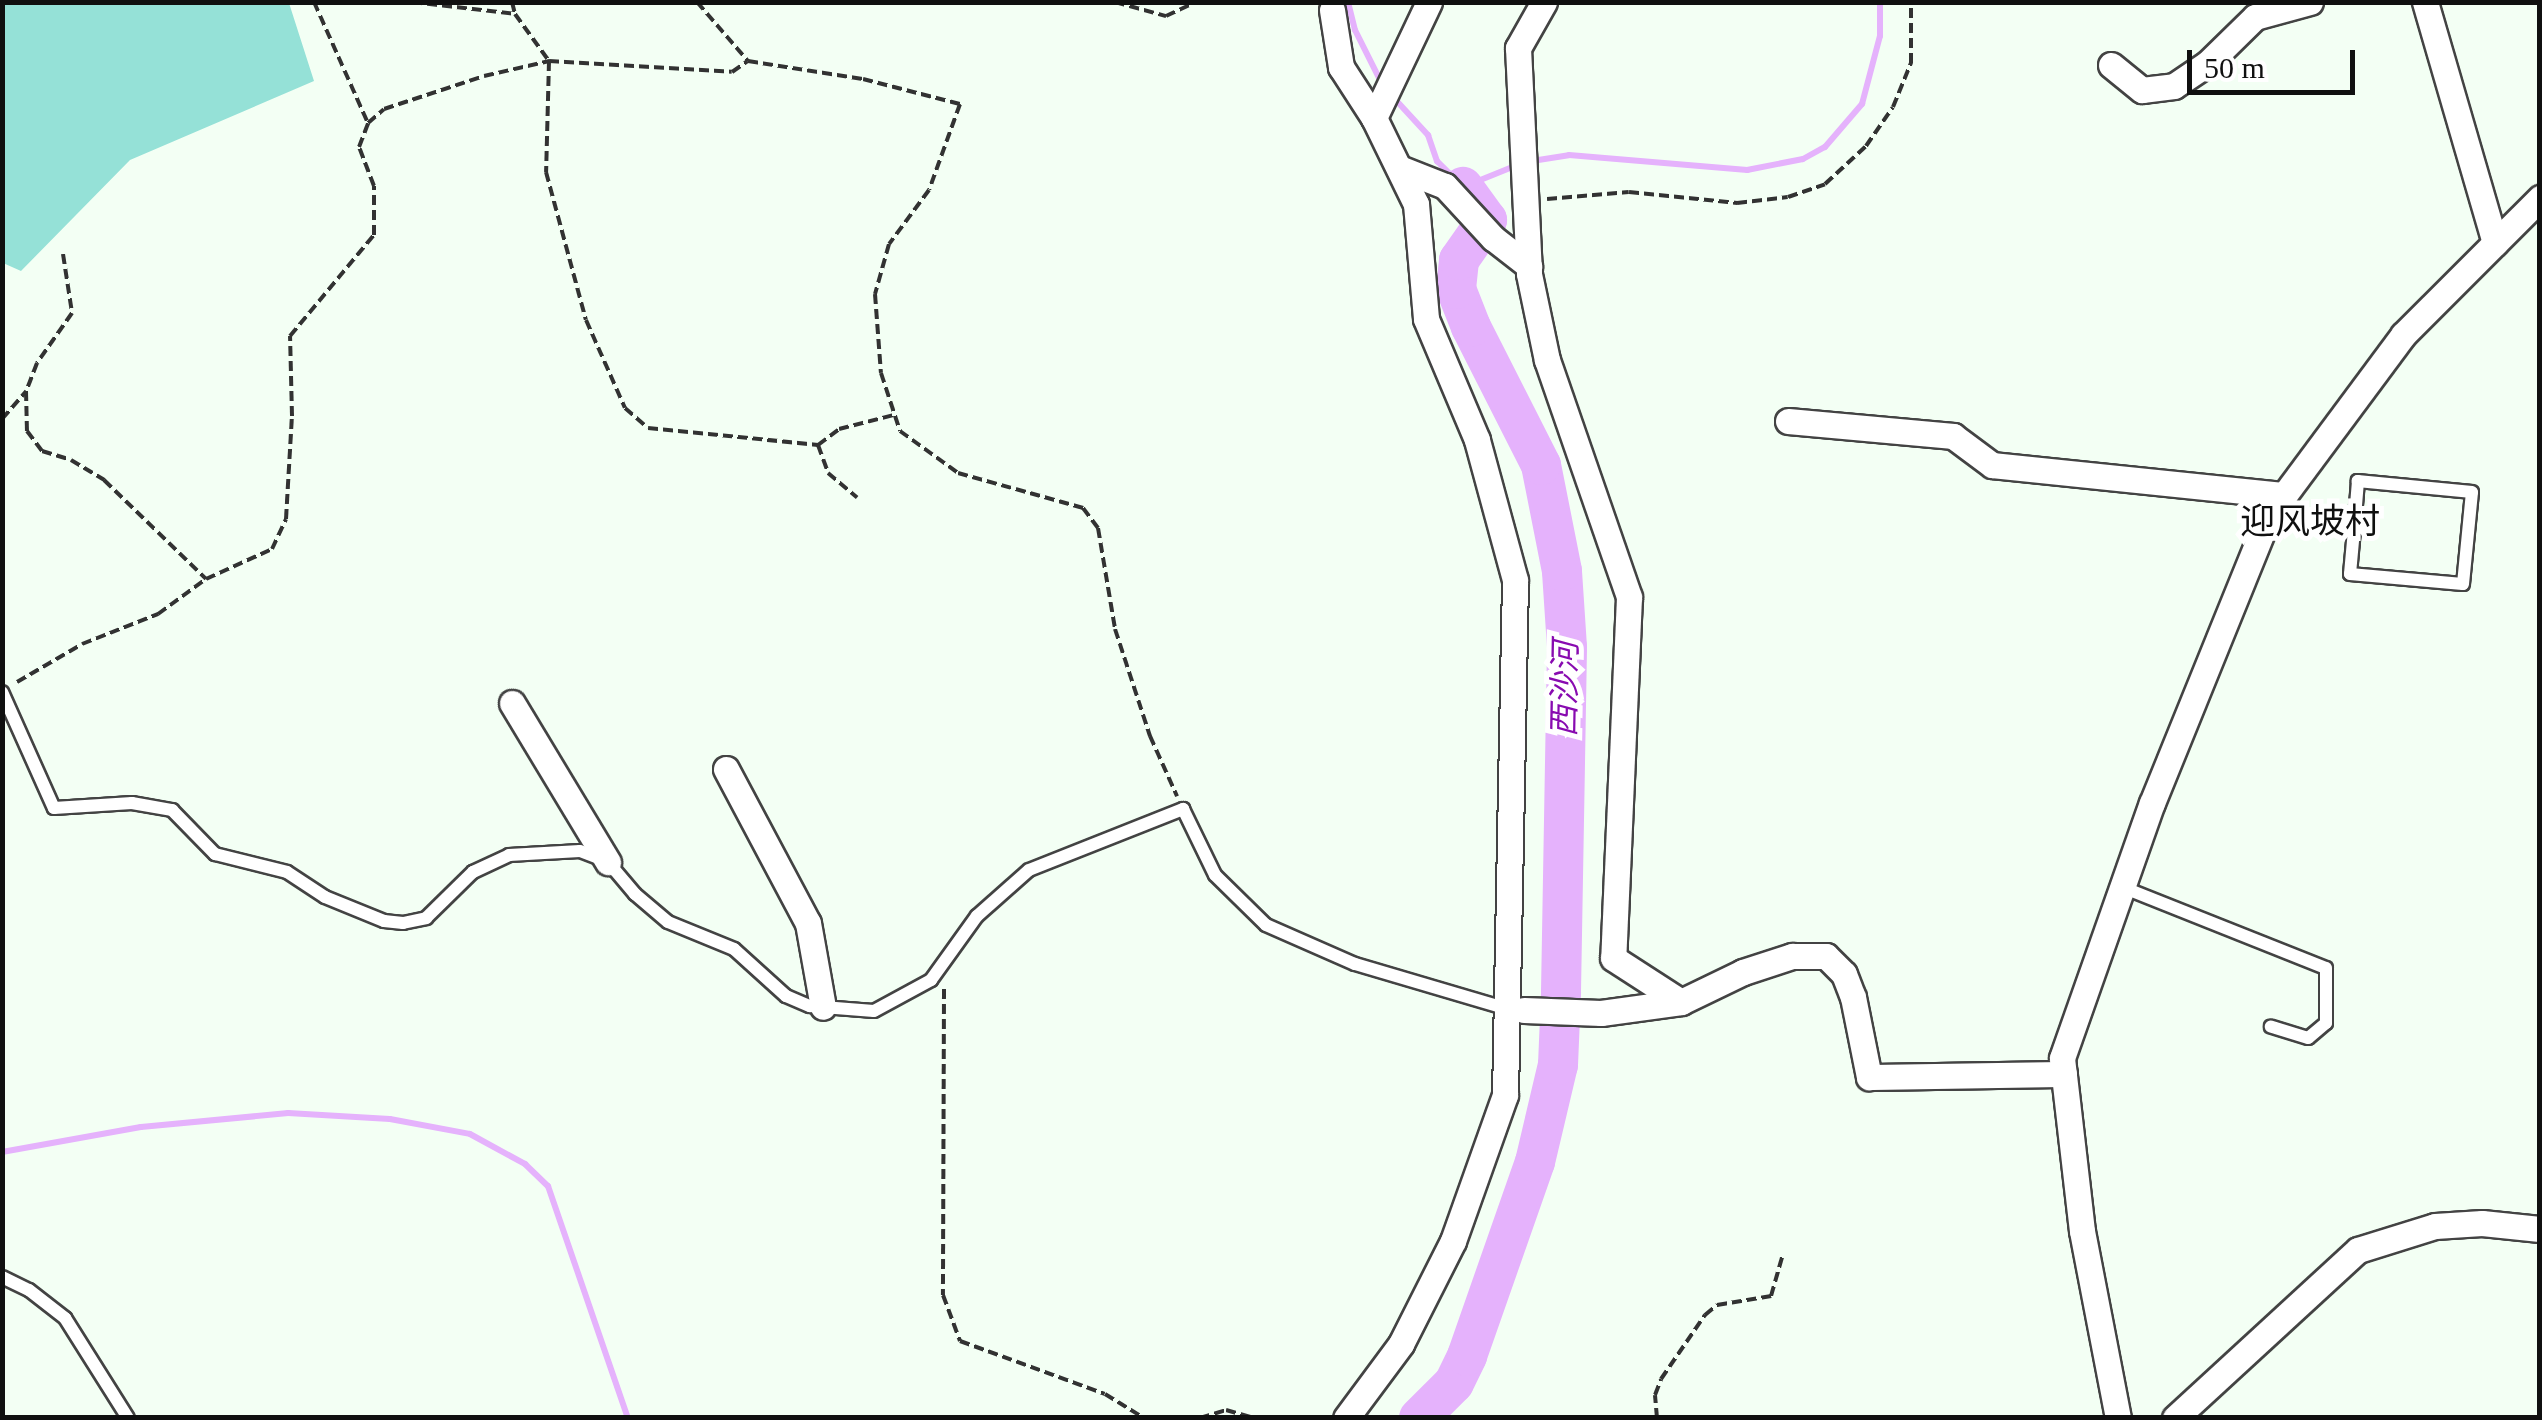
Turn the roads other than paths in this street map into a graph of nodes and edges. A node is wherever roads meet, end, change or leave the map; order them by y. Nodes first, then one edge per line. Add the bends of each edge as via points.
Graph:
1 (1429, 2) edge
2 (1544, 2) edge
3 (2310, 2) edge
4 (2425, 2) edge
5 (1332, 10) dead end
6 (2110, 65) dead end
7 (1374, 118) junction
8 (1399, 168) junction
9 (2540, 198) edge
10 (2494, 243) junction
11 (1529, 266) junction
12 (1788, 422) dead end
13 (2284, 495) junction
14 (2268, 517) junction
15 (2354, 530) junction
16 (2, 691) edge
17 (512, 703) dead end
18 (726, 769) dead end
19 (608, 862) junction
20 (2122, 888) junction
21 (1681, 1002) junction
22 (823, 1007) junction
23 (1516, 1010) junction
24 (2271, 1028) dead end
25 (2064, 1074) junction
26 (2540, 1229) edge
27 (2, 1277) edge
28 (1346, 1416) edge
29 (128, 1418) edge
30 (2118, 1418) edge
31 (2175, 1418) edge

1 - 7 street
2 - 11 street via 1518,48
3 - 6 street via 2254,17 2174,86 2142,90
4 - 10 street
5 - 7 street via 1342,67
7 - 8 street
8 - 11 street via 1445,186
8 - 23 street via 1416,204 1426,319 1478,440 1515,580
9 - 10 street
10 - 13 street via 2402,334
11 - 21 street via 1547,360 1629,596 1613,958
12 - 13 street via 1953,436 1992,465
13 - 14 street
14 - 15 lane
14 - 20 street
15 - 15 lane via 2350,574 2463,584 2472,492 2358,482
16 - 19 lane via 54,808 132,803 172,810 215,854 287,872 384,921 418,922 472,872 509,855 572,850
17 - 19 street
18 - 22 street via 808,924
19 - 22 lane via 668,922 734,949 786,996
20 - 24 lane via 2326,968 2326,1023 2308,1038
20 - 25 street via 2062,1058
21 - 23 street via 1601,1013
21 - 25 street via 1776,961 1826,956 1844,974 1853,997 1869,1077
22 - 23 lane via 874,1011 931,980 977,916 1030,870 1183,810 1215,876 1266,926 1355,964
23 - 28 street via 1506,1095 1453,1241 1400,1344
25 - 30 street via 2082,1231
26 - 31 street via 2435,1226 2358,1250
27 - 29 lane via 65,1318

